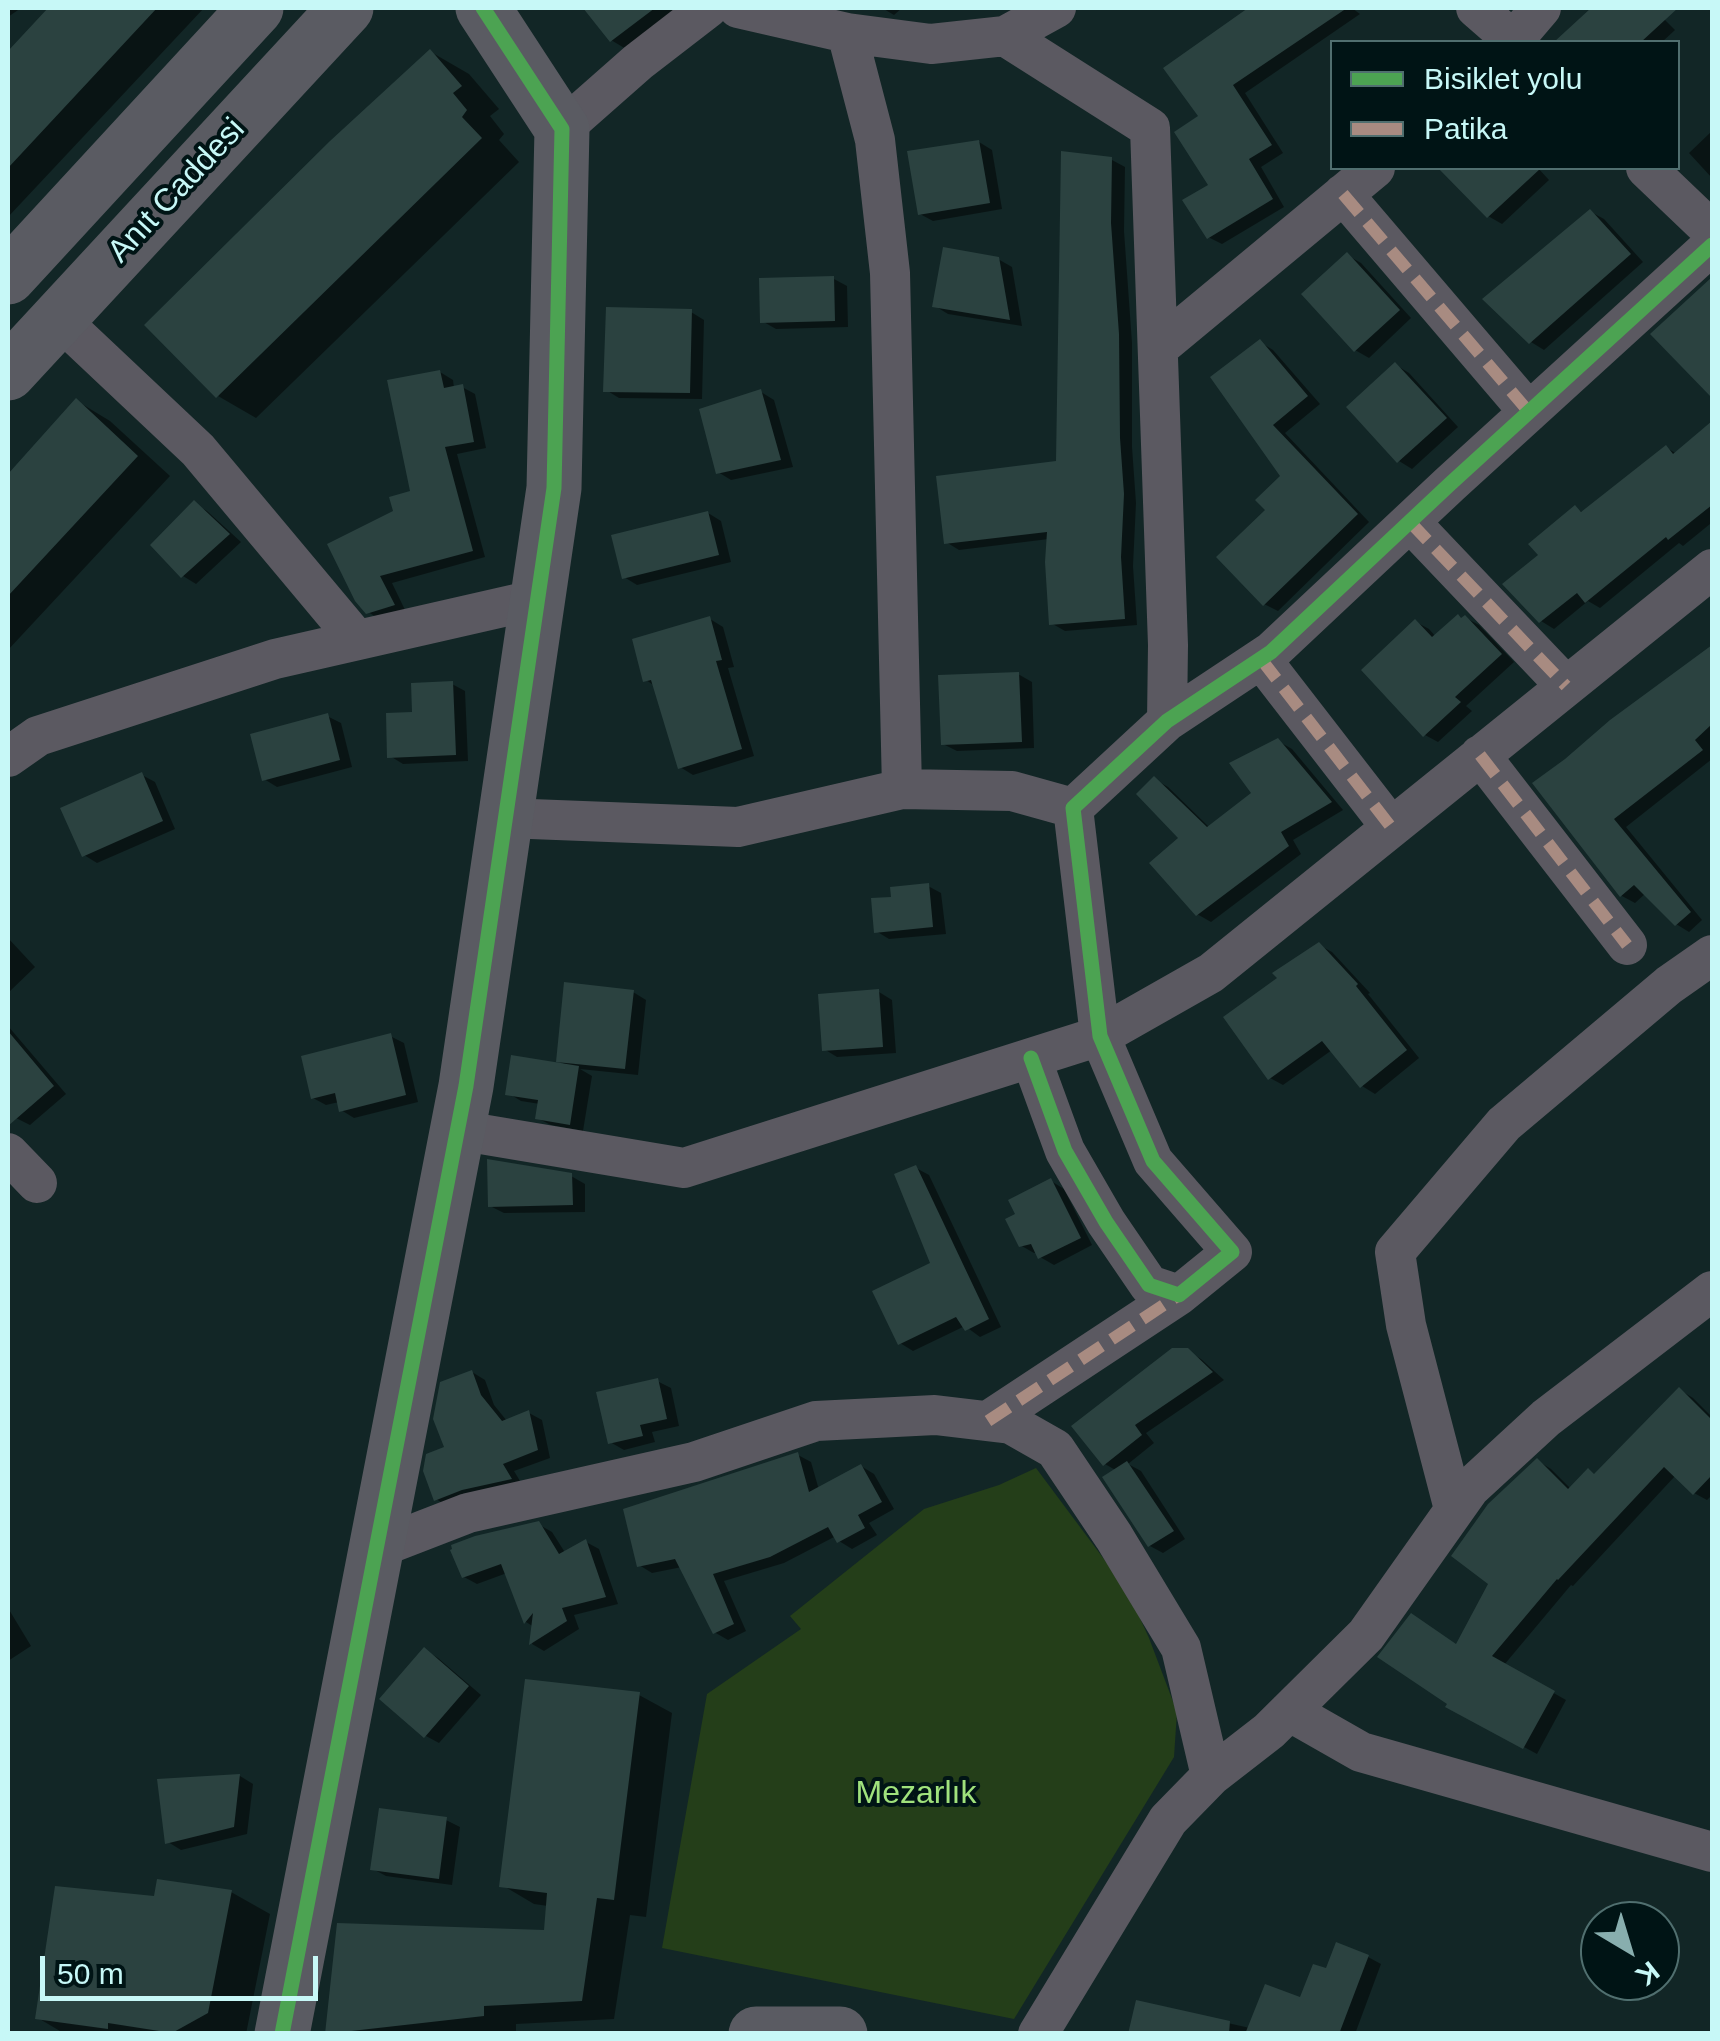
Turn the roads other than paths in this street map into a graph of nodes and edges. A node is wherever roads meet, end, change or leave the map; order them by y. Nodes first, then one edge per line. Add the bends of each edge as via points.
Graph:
1 (256, 8) edge
2 (346, 8) edge
3 (483, 8) edge
4 (708, 8) edge
5 (738, 8) edge
6 (1056, 8) edge
7 (1476, 8) edge
8 (1541, 8) edge
9 (847, 33) junction
10 (1005, 36) junction
11 (1511, 40) edge
12 (1515, 40) edge
13 (562, 130) junction
14 (1373, 170) edge
15 (1648, 170) edge
16 (1344, 194) junction
17 (1712, 231) edge
18 (1712, 245) edge
19 (8, 277) edge
20 (58, 318) junction
21 (1158, 348) junction
22 (8, 374) edge
23 (1529, 412) junction
24 (1410, 522) junction
25 (1712, 569) edge
26 (538, 599) junction
27 (357, 640) junction
28 (1260, 658) junction
29 (1566, 686) junction
30 (1167, 721) junction
31 (1480, 755) junction
32 (8, 757) edge
33 (902, 789) junction
34 (1073, 808) junction
35 (506, 818) junction
36 (1392, 827) junction
37 (1627, 945) dead end
38 (1712, 955) edge
39 (1100, 1036) junction
40 (1031, 1058) junction
41 (457, 1130) junction
42 (8, 1153) edge
43 (36, 1183) dead end
44 (1712, 1291) edge
45 (1179, 1295) junction
46 (988, 1421) junction
47 (1454, 1510) junction
48 (376, 1549) junction
49 (1289, 1711) junction
50 (1211, 1776) junction
51 (1712, 1852) edge
52 (282, 2034) edge
53 (756, 2034) edge
54 (840, 2034) edge
55 (1038, 2034) edge

1 - 19 street
2 - 20 street, Anıt Caddesi
3 - 13 street
4 - 13 street
5 - 9 street
6 - 10 street
7 - 11 street
8 - 12 street
9 - 10 street via 931,44
9 - 33 street via 874,140 890,274
10 - 21 street via 1150,128
13 - 26 street via 554,488
14 - 16 street
15 - 17 street
16 - 21 street
16 - 23 street
18 - 23 street
20 - 22 street, Anıt Caddesi
20 - 27 street via 198,450
21 - 30 street
23 - 24 street
24 - 28 street
24 - 29 street
25 - 29 street
26 - 27 street
26 - 35 street
27 - 32 street via 275,658 38,736
28 - 30 street
28 - 36 street
29 - 31 street
30 - 34 street
31 - 36 street
31 - 37 street
33 - 34 street via 1012,791
33 - 35 street via 738,827
34 - 39 street
35 - 41 street
36 - 39 street via 1211,973
38 - 47 street via 1504,1124 1395,1252 1406,1325
39 - 40 street
39 - 45 street via 1153,1161 1232,1252
40 - 41 street via 684,1168
40 - 45 street via 1064,1150 1106,1222 1149,1286
41 - 48 street
42 - 43 street
44 - 47 street via 1546,1418
45 - 46 street
46 - 48 street via 935,1414 816,1421 694,1462 468,1513
46 - 50 street via 1011,1424 1055,1449 1114,1536 1181,1648
47 - 49 street via 1366,1635
48 - 52 street
49 - 50 street
49 - 51 street via 1361,1752
50 - 55 street via 1168,1820
53 - 54 street

